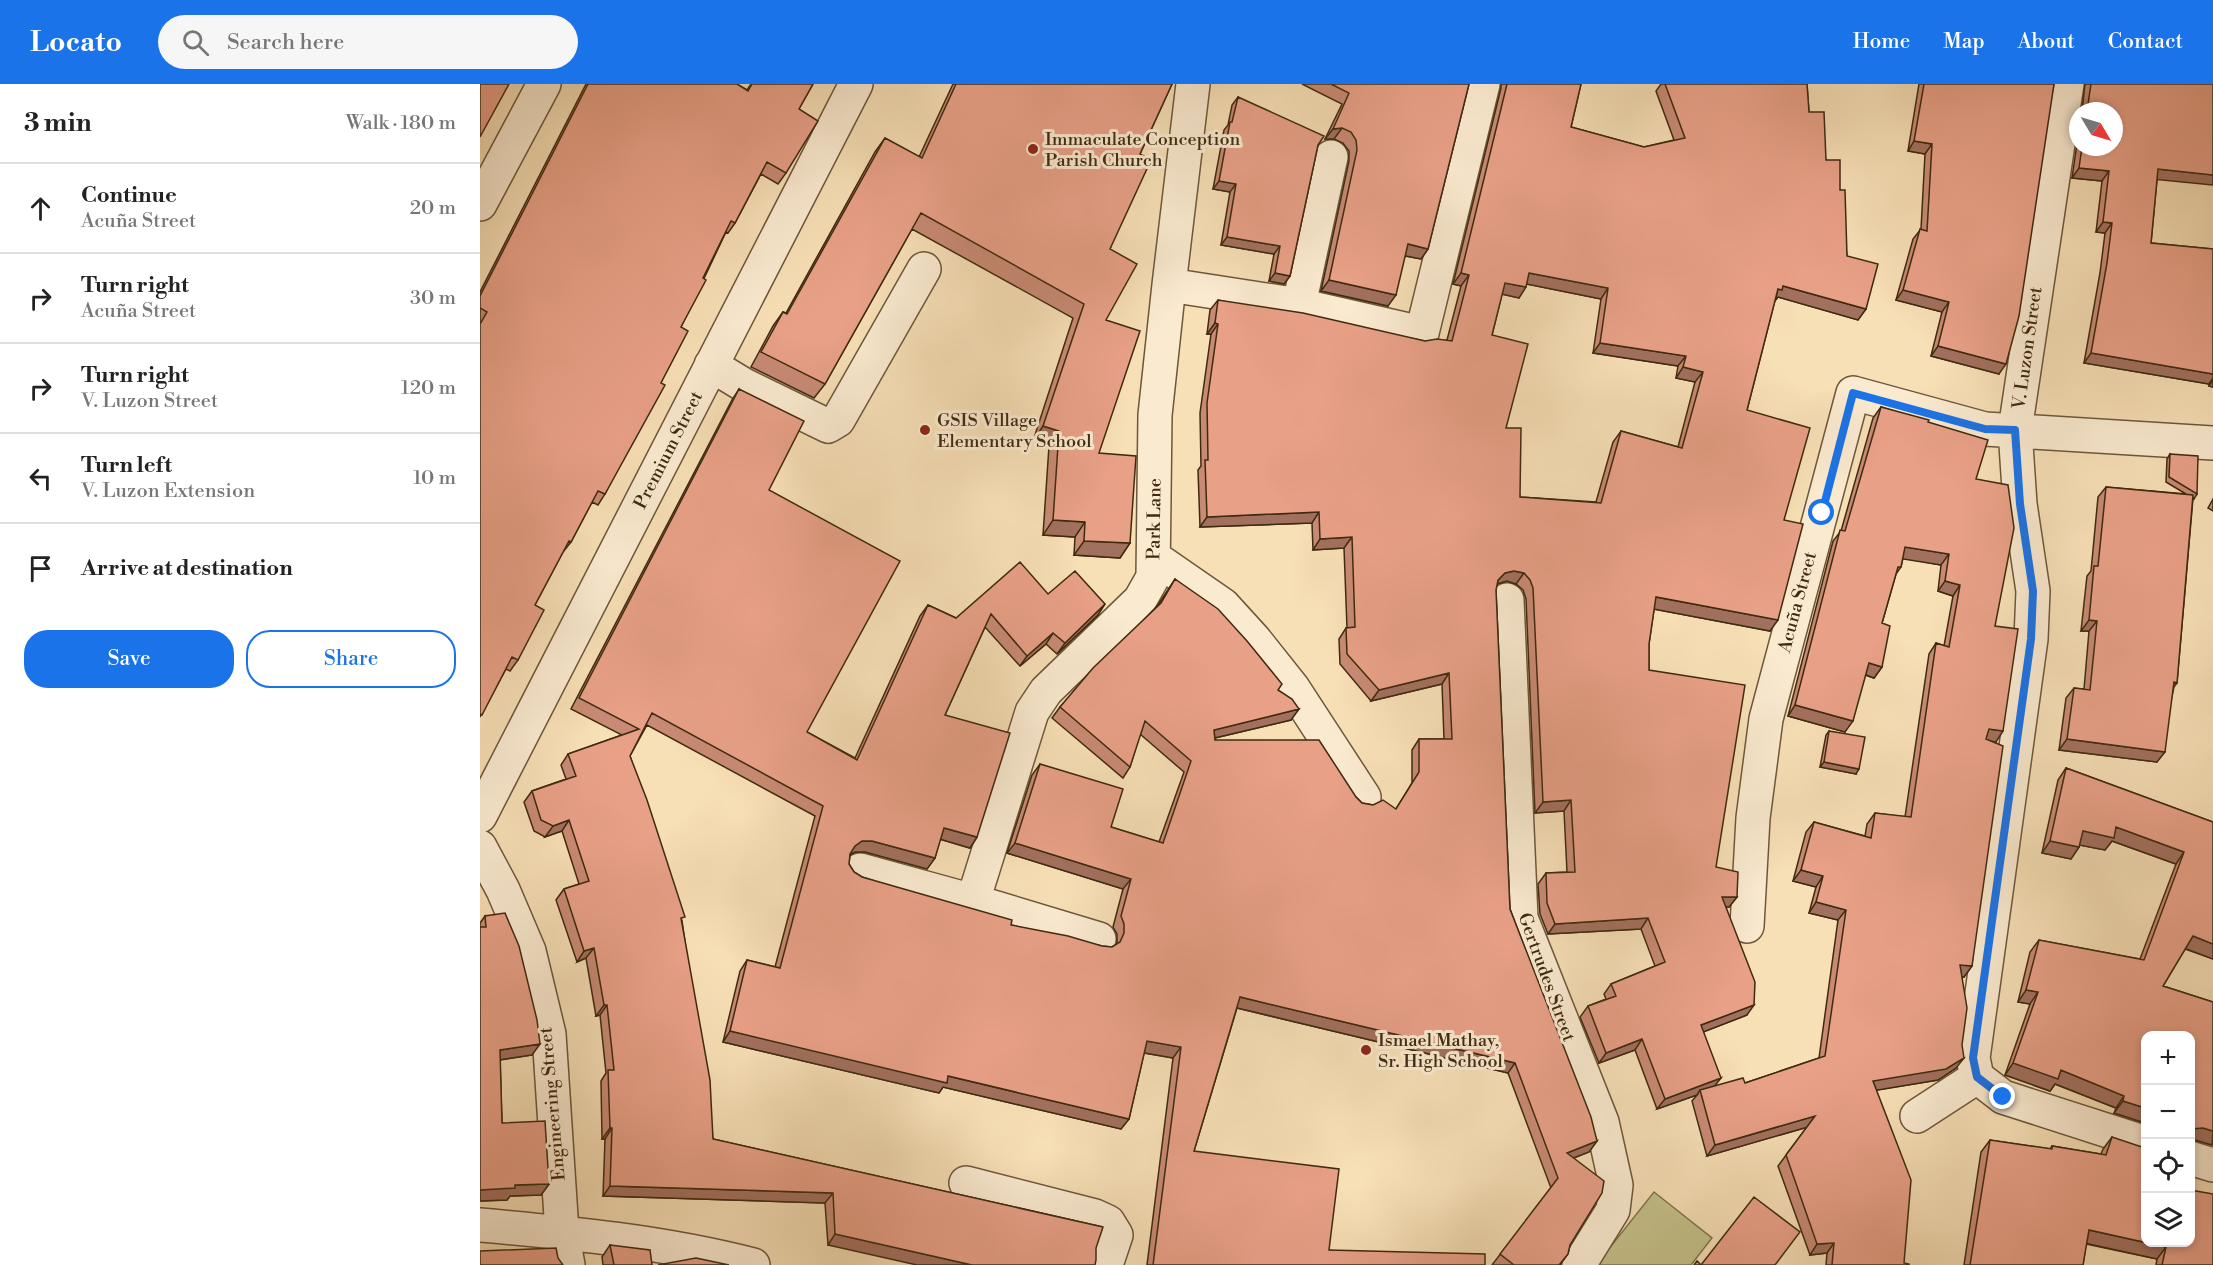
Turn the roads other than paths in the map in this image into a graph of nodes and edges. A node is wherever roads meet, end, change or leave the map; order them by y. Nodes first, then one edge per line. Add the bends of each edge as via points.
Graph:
1 (544, 84) edge
2 (856, 84) edge
3 (1193, 84) edge
4 (1483, 84) edge
5 (2067, 84) edge
6 (1331, 157) dead end
7 (480, 204) edge
8 (924, 269) dead end
9 (1169, 285) junction
10 (1299, 305) junction
11 (711, 365) junction
12 (2015, 430) junction
13 (2213, 443) edge
14 (1155, 558) junction
15 (1507, 600) dead end
16 (1364, 797) dead end
17 (480, 816) edge
18 (480, 848) edge
19 (860, 870) dead end
20 (973, 900) junction
21 (1747, 926) dead end
22 (1099, 939) dead end
23 (1977, 1077) junction
24 (1917, 1116) dead end
25 (2141, 1142) edge
26 (2195, 1160) edge
27 (2213, 1165) edge
28 (966, 1183) dead end
29 (480, 1225) edge
30 (562, 1232) junction
31 (568, 1265) edge
32 (753, 1265) edge
33 (1106, 1265) edge
34 (1579, 1265) edge

1 - 7 street
2 - 11 street, Premium Street
3 - 9 street, Park Lane
4 - 10 street via 1422,333
5 - 12 street, V. Luzon Street
6 - 10 street
8 - 11 street via 838,420 828,426
9 - 10 street
9 - 14 street, Park Lane via 1155,415
11 - 17 street, Premium Street
12 - 13 street, Acuña Street
12 - 21 street, Acuña Street via 1985,429 1853,393 1766,719 1753,818
12 - 23 street, V. Luzon Street via 2020,504 2033,591 2031,629 1973,1058
14 - 16 street via 1223,605 1254,639 1293,688
14 - 20 street, Park Lane via 1153,577 1140,600 1046,691 1032,712
15 - 34 street, Gertrudes Street via 1521,918 1602,1122 1616,1185 1613,1210
18 - 30 street, Engineering Street via 529,951 549,1034
19 - 20 street
20 - 22 street
23 - 24 street
23 - 25 street via 2003,1097
26 - 27 street
28 - 33 street via 1108,1222 1116,1235
29 - 30 street
30 - 31 street, Engineering Street
30 - 32 street via 709,1254

